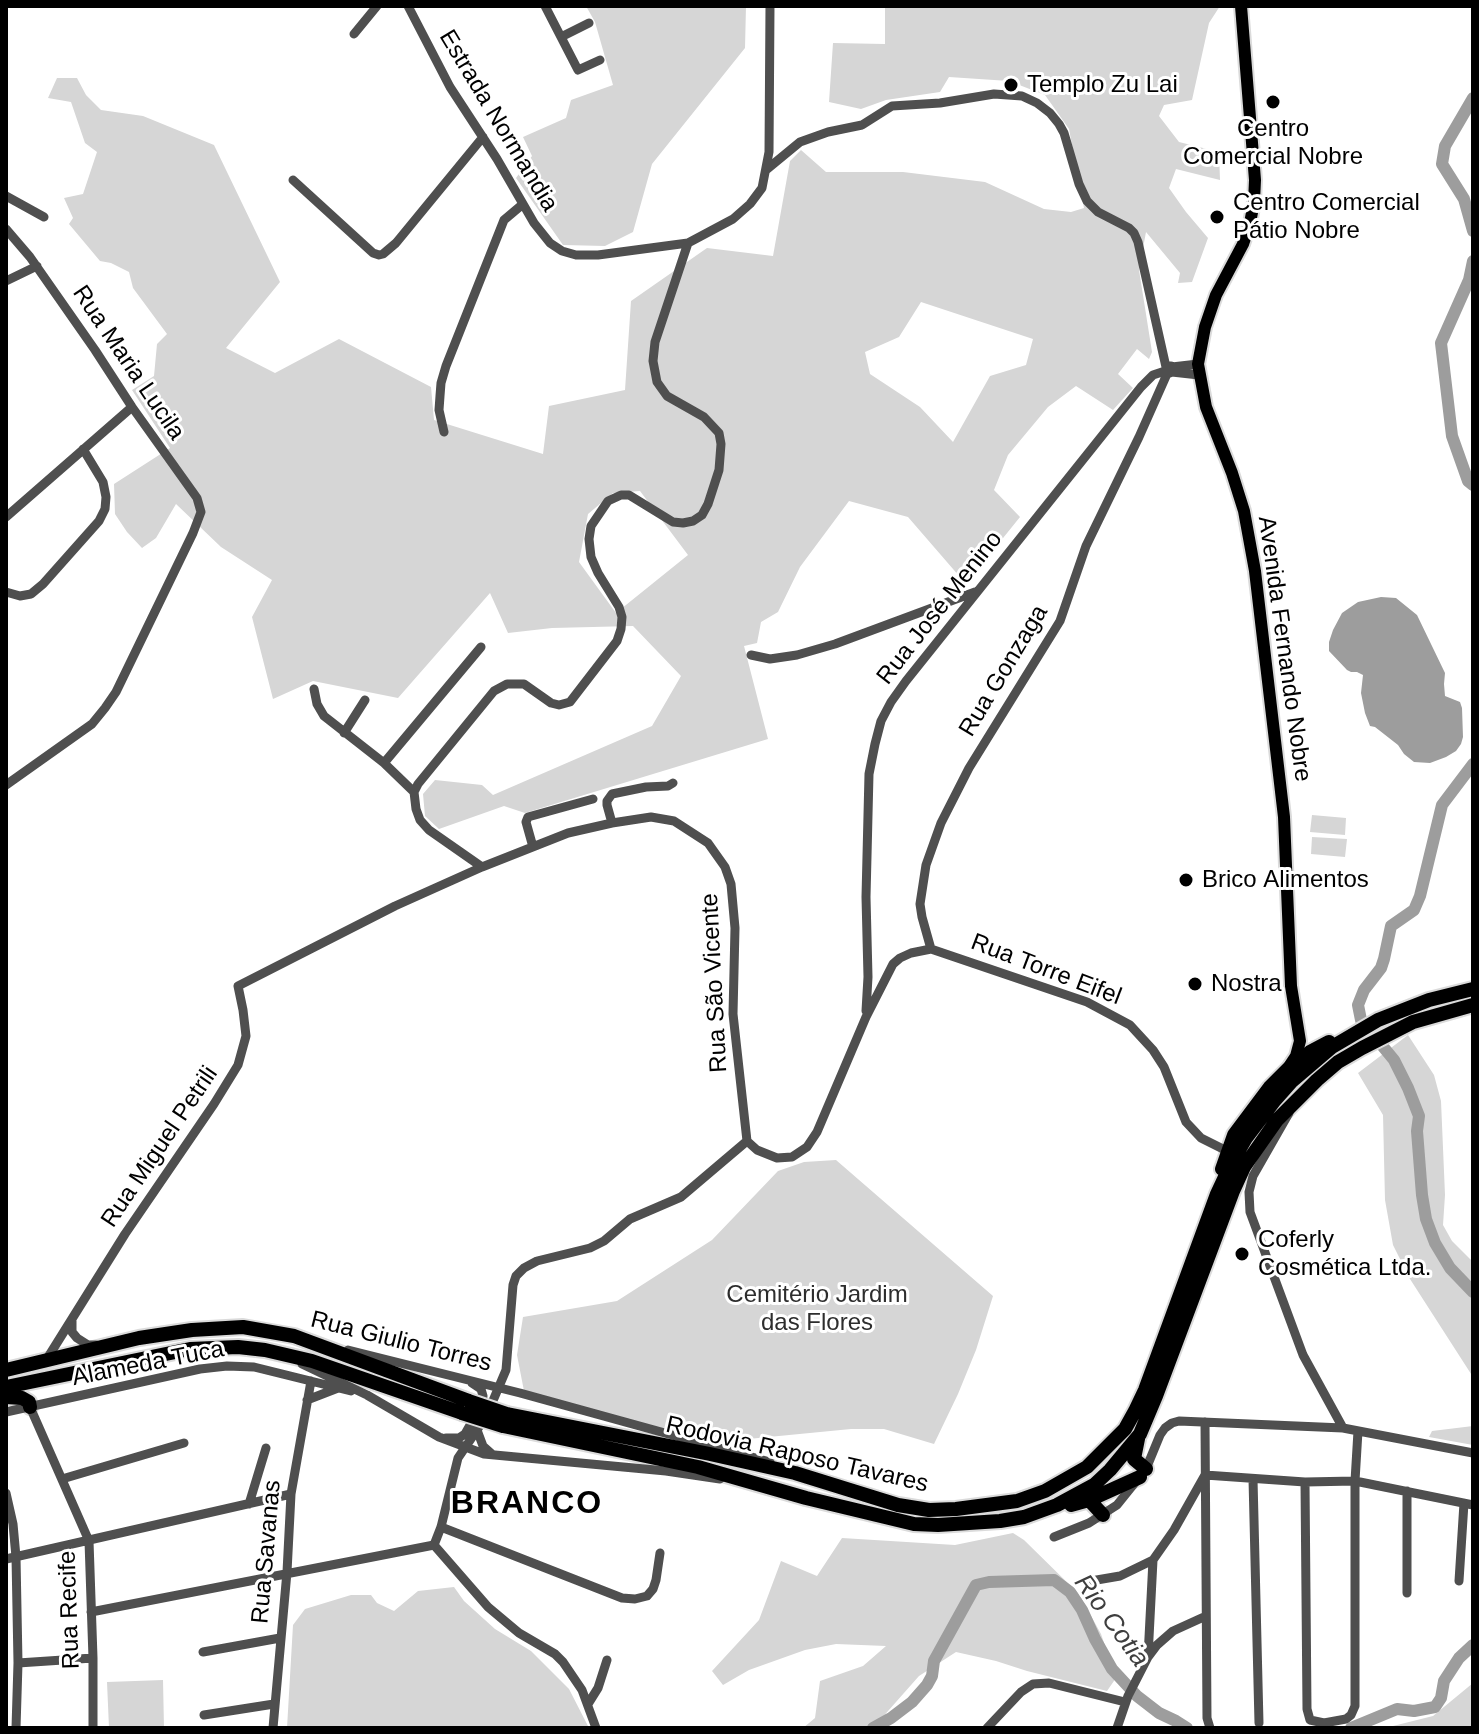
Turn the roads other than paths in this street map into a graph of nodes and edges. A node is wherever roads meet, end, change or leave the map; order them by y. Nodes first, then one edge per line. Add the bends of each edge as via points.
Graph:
1 (377, 6) edge
2 (408, 6) edge
3 (545, 6) edge
4 (770, 6) edge
5 (1241, 6) edge
6 (589, 23) dead end
7 (354, 34) dead end
8 (561, 37) junction
9 (600, 60) dead end
10 (483, 137) junction
11 (766, 170) junction
12 (293, 180) dead end
13 (6, 196) edge
14 (523, 204) junction
15 (44, 217) dead end
16 (6, 229) edge
17 (688, 243) junction
18 (37, 266) junction
19 (6, 281) edge
20 (1168, 370) junction
21 (1198, 370) junction
22 (132, 407) junction
23 (444, 432) dead end
24 (83, 449) junction
25 (6, 517) edge
26 (6, 592) edge
27 (975, 592) junction
28 (481, 647) dead end
29 (751, 655) dead end
30 (314, 689) dead end
31 (365, 700) dead end
32 (344, 733) junction
33 (384, 763) junction
34 (673, 783) dead end
35 (6, 785) edge
36 (414, 792) junction
37 (593, 799) dead end
38 (612, 823) junction
39 (533, 847) junction
40 (482, 867) junction
41 (931, 949) junction
42 (238, 986) joint
43 (1473, 989) edge
44 (1473, 1005) edge
45 (866, 1017) junction
46 (1299, 1028) junction
47 (1352, 1035) junction
48 (1322, 1044) junction
49 (1289, 1068) junction
50 (1295, 1101) junction
51 (747, 1141) junction
52 (1227, 1151) junction
53 (1217, 1194) junction
54 (72, 1321) junction
55 (294, 1336) junction
56 (109, 1346) junction
57 (265, 1350) junction
58 (45, 1362) junction
59 (6, 1370) edge
60 (505, 1372) junction
61 (311, 1381) junction
62 (469, 1381) junction
63 (494, 1386) junction
64 (6, 1387) edge
65 (338, 1388) junction
66 (517, 1392) junction
67 (367, 1395) junction
68 (6, 1397) edge
69 (307, 1400) junction
70 (492, 1403) junction
71 (30, 1407) junction
72 (465, 1407) junction
73 (6, 1412) edge
74 (505, 1420) junction
75 (1205, 1422) junction
76 (1343, 1428) junction
77 (477, 1430) junction
78 (1358, 1431) junction
79 (670, 1434) junction
80 (1140, 1434) junction
81 (439, 1437) junction
82 (451, 1442) junction
83 (184, 1443) dead end
84 (266, 1448) dead end
85 (466, 1448) junction
86 (702, 1452) junction
87 (1473, 1453) edge
88 (493, 1455) junction
89 (458, 1458) junction
90 (795, 1473) junction
91 (1143, 1473) junction
92 (1205, 1475) junction
93 (62, 1479) junction
94 (1253, 1479) junction
95 (1355, 1481) junction
96 (1305, 1482) junction
97 (755, 1484) junction
98 (1407, 1491) junction
99 (6, 1493) edge
100 (291, 1494) junction
101 (1089, 1500) junction
102 (249, 1504) junction
103 (1468, 1504) edge
104 (1103, 1515) junction
105 (1024, 1517) junction
106 (441, 1527) junction
107 (1054, 1537) dead end
108 (89, 1541) junction
109 (434, 1545) junction
110 (660, 1553) dead end
111 (11, 1558) edge
112 (1153, 1560) junction
113 (287, 1572) junction
114 (1459, 1581) dead end
115 (1085, 1582) dead end
116 (1407, 1593) dead end
117 (91, 1612) junction
118 (1206, 1616) junction
119 (280, 1638) junction
120 (203, 1652) dead end
121 (1148, 1657) junction
122 (93, 1658) junction
123 (607, 1660) dead end
124 (18, 1663) junction
125 (1126, 1699) junction
126 (274, 1704) junction
127 (588, 1704) junction
128 (204, 1715) dead end
129 (1259, 1723) dead end
130 (16, 1728) edge
131 (93, 1728) edge
132 (273, 1728) edge
133 (596, 1728) edge
134 (987, 1728) edge
135 (1117, 1728) edge
136 (1210, 1728) edge

1 - 7 street
2 - 10 street, Estrada Normandia
3 - 8 street
4 - 11 street, Estrada Normandia
5 - 21 main road, Avenida Fernando Nobre via 1254,202 1243,244 1216,295
6 - 8 street
8 - 9 street via 578,70
10 - 12 street via 383,254 373,253
10 - 14 street, Estrada Normandia
11 - 17 street, Estrada Normandia via 762,188 750,204
11 - 20 street, Estrada Normandia via 800,142 862,125 892,106 994,94 1029,99 1050,113 1064,133 1087,201 1134,233
13 - 15 street
14 - 17 street, Estrada Normandia via 550,243 576,255
14 - 23 street via 504,220 441,383
16 - 18 street, Rua Maria Lucila
17 - 36 street via 653,361 657,382 667,396 704,417 719,433 719,470 708,504 702,515 683,523 629,495 608,501 591,526 589,539 591,557 622,617 617,641 570,702 551,703 524,684 494,691
18 - 19 street
18 - 22 street, Rua Maria Lucila
20 - 21 street
20 - 27 street, Rua José Menino via 1141,387
20 - 41 street, Rua Gonzaga via 1086,546 1060,621 978,744 941,823 920,904
21 - 46 main road, Avenida Fernando Nobre via 1244,511 1255,571 1284,817 1291,986
22 - 24 street
22 - 35 street, Rua Maria Lucila via 201,512 105,708 92,724
24 - 25 street
24 - 26 street via 103,482 105,509 99,521 31,594
27 - 29 street via 797,655
27 - 45 street, Rua José Menino via 891,702 875,744 869,774
28 - 33 street
30 - 32 street via 319,711
31 - 32 street
32 - 33 street
33 - 36 street
34 - 38 street via 612,794 607,801
36 - 40 street via 420,820 429,830
37 - 39 street via 528,817
38 - 39 street, Rua São Vicente
38 - 51 street, Rua São Vicente via 651,817 674,821 708,843 725,867 735,928 733,1014
39 - 40 street, Rua São Vicente
40 - 42 street, Rua São Vicente
41 - 45 street via 893,964
41 - 52 street, Rua Torre Eifel via 1087,1002 1130,1025 1164,1067 1186,1122 1201,1138
42 - 54 street, Rua Miguel Petrili via 246,1036 238,1065
43 - 47 highway, Rodovia Raposo Tavares via 1429,1000
44 - 50 highway, Rodovia Raposo Tavares via 1390,1032 1338,1062
45 - 51 street via 807,1147 792,1157 777,1158
46 - 48 main road via 1307,1039
46 - 49 main road via 1299,1049
47 - 48 highway
47 - 53 highway, Rodovia Raposo Tavares via 1311,1064 1275,1100 1246,1138
48 - 49 highway
49 - 52 highway via 1245,1119
50 - 76 street via 1253,1176 1251,1215 1303,1355
50 - 80 highway, Rodovia Raposo Tavares via 1244,1167
51 - 60 street via 681,1197 630,1219 604,1241 524,1268 513,1285
52 - 53 highway
53 - 90 highway, Rodovia Raposo Tavares via 1145,1390 1125,1429 1087,1467 1017,1501 929,1510
54 - 56 street via 72,1332 81,1341
54 - 58 street, Rua Miguel Petrili
55 - 56 highway, Rodovia Raposo Tavares via 218,1327
55 - 62 street, Rua Giulio Torres
55 - 72 highway, Rodovia Raposo Tavares
56 - 58 highway, Rodovia Raposo Tavares
57 - 64 highway, Rodovia Raposo Tavares via 190,1349
57 - 67 street, Alameda Tuca
57 - 72 highway, Rodovia Raposo Tavares
58 - 59 highway, Rodovia Raposo Tavares
60 - 63 street
60 - 66 street
61 - 65 street, Alameda Tuca
61 - 69 street, Rua Savanas
61 - 71 street, Alameda Tuca via 227,1366
62 - 63 street, Rua Giulio Torres
62 - 81 street via 483,1396 472,1423 459,1438
63 - 66 street, Rua Giulio Torres
63 - 70 street
65 - 67 street, Alameda Tuca
65 - 69 street
66 - 70 street
66 - 79 street, Rua Giulio Torres
67 - 81 street, Alameda Tuca
68 - 71 highway via 22,1398
69 - 100 street, Rua Savanas
70 - 77 street
71 - 73 street, Alameda Tuca
71 - 93 street, Rua Recife
72 - 74 highway, Rodovia Raposo Tavares, bridge
74 - 86 highway, Rodovia Raposo Tavares
74 - 97 highway, Rodovia Raposo Tavares
75 - 76 street
75 - 91 street via 1179,1421 1165,1428
75 - 92 street
76 - 78 street
77 - 85 street
77 - 88 street
78 - 87 street
78 - 95 street
79 - 86 highway
79 - 90 street, Rua Giulio Torres via 758,1457
80 - 91 highway via 1134,1459
80 - 105 highway, Rodovia Raposo Tavares via 1094,1485
81 - 82 street, Alameda Tuca
82 - 85 street, Alameda Tuca
82 - 89 street
83 - 93 street
84 - 102 street
85 - 88 street, Alameda Tuca
85 - 89 street
86 - 90 highway, Rodovia Raposo Tavares
88 - 97 street, Alameda Tuca
89 - 106 street
91 - 101 highway
91 - 104 street
92 - 94 street
92 - 112 street
92 - 118 street
93 - 108 street, Rua Recife
94 - 96 street
94 - 129 street
95 - 96 street
95 - 96 street via 1355,1706 1346,1719 1318,1723 1307,1716
95 - 98 street
97 - 105 highway, Rodovia Raposo Tavares via 914,1524
98 - 103 street
98 - 116 street
99 - 111 street via 13,1524
100 - 102 street
100 - 113 street, Rua Savanas
101 - 104 highway
101 - 105 highway
102 - 108 street
103 - 114 street
104 - 107 street
106 - 109 street
106 - 110 street via 622,1598 647,1596 653,1589
108 - 111 street
108 - 117 street, Rua Recife
109 - 113 street
109 - 127 street via 488,1607 563,1662
111 - 124 street
112 - 115 street via 1120,1576
112 - 121 street
113 - 117 street
113 - 119 street, Rua Savanas
117 - 122 street, Rua Recife
118 - 121 street via 1173,1631
118 - 136 street
119 - 120 street
119 - 126 street, Rua Savanas
121 - 125 street
122 - 124 street
122 - 131 street, Rua Recife
123 - 127 street
124 - 130 street
125 - 134 street via 1033,1684
125 - 135 street
126 - 128 street
126 - 132 street, Rua Savanas
127 - 133 street

